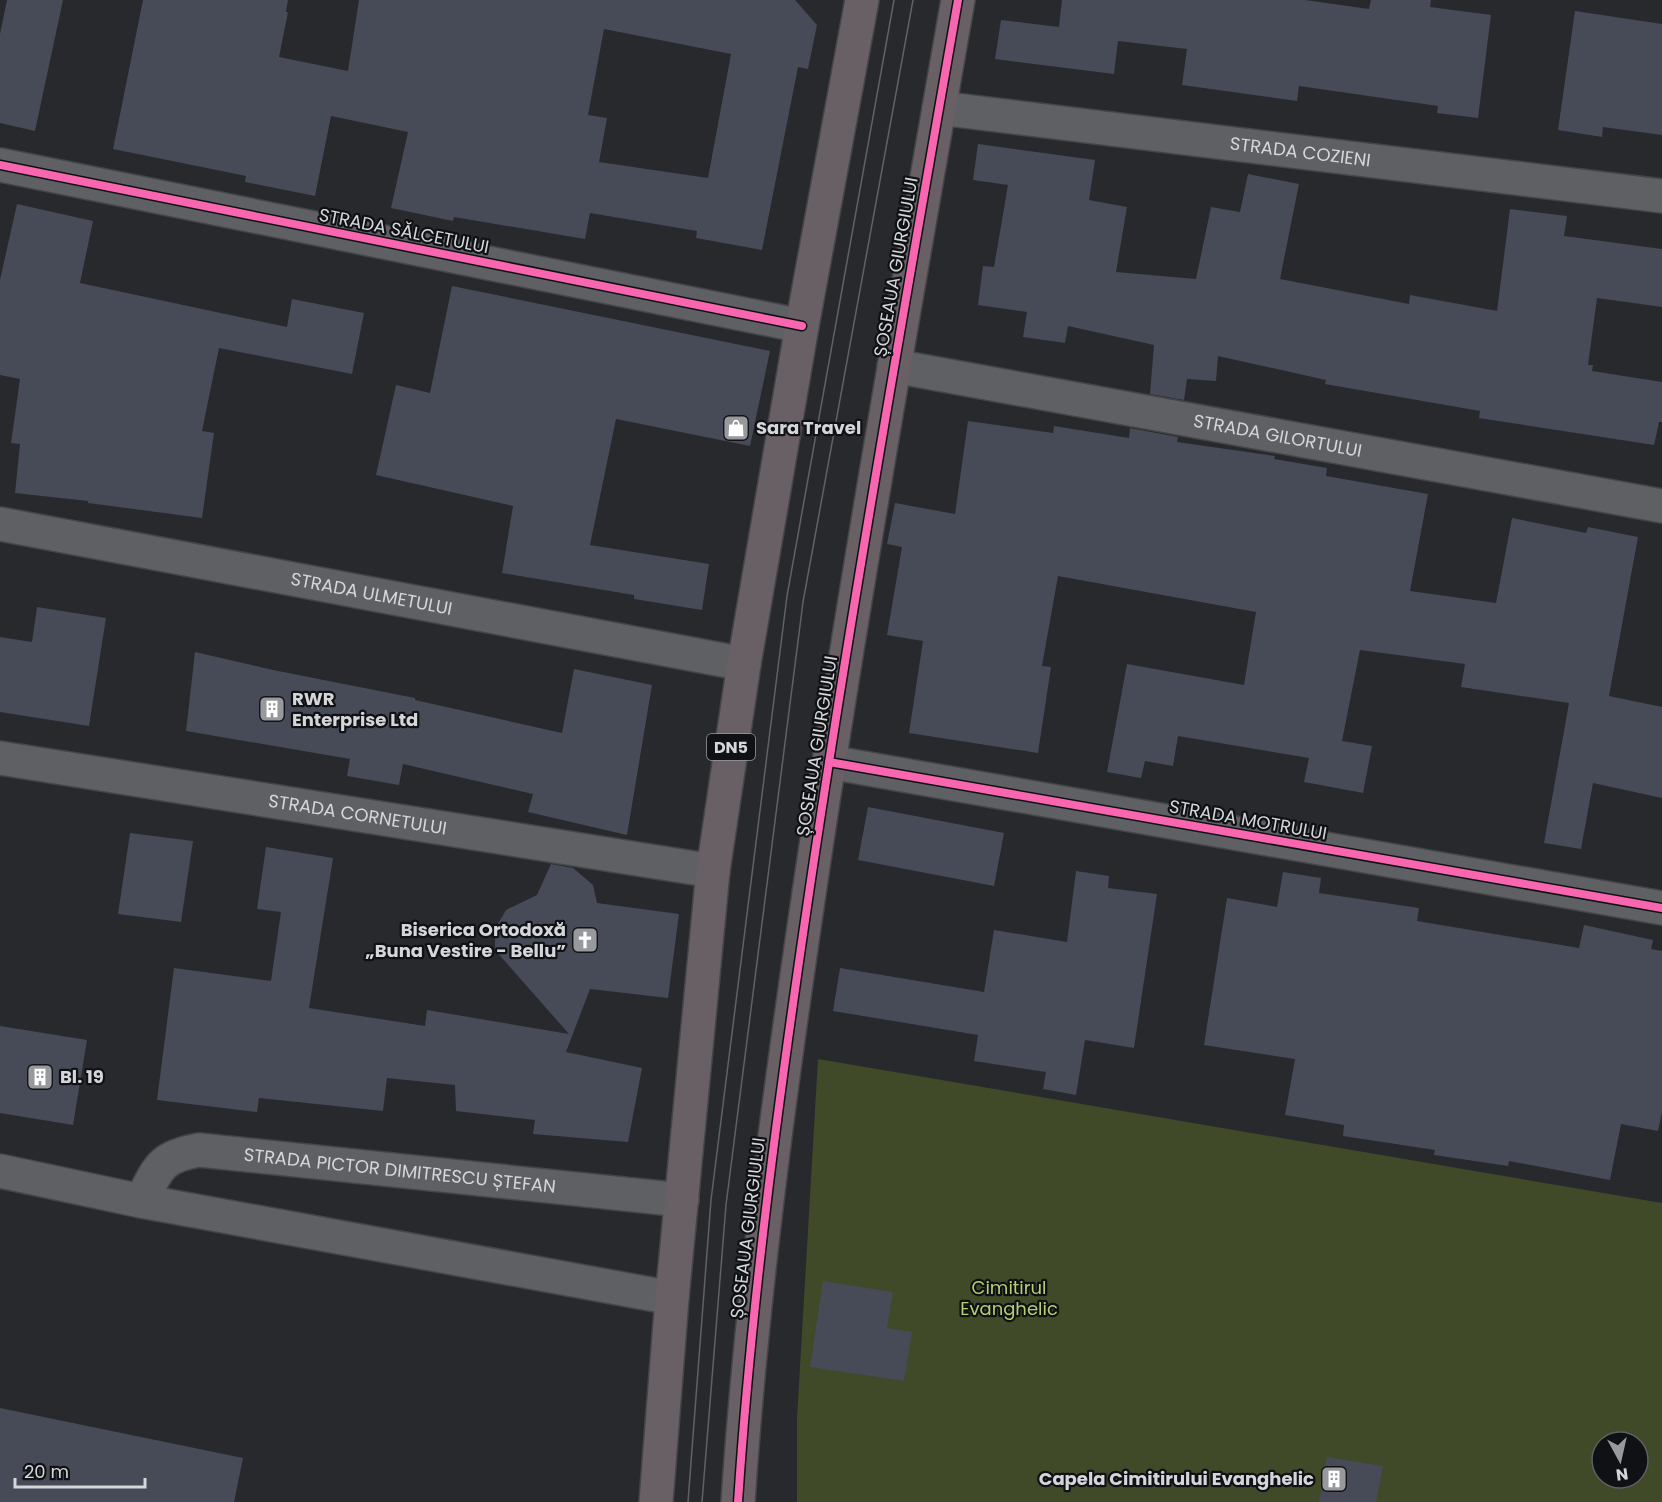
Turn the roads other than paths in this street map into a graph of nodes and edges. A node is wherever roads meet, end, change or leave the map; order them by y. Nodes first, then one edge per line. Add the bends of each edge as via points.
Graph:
1 (862, 0) edge
2 (958, 0) edge
3 (939, 108) junction
4 (0, 165) edge
5 (1662, 196) edge
6 (802, 326) junction
7 (894, 366) junction
8 (1662, 506) edge
9 (0, 524) edge
10 (744, 664) junction
11 (0, 758) edge
12 (829, 762) junction
13 (713, 871) junction
14 (1662, 908) edge
15 (0, 1172) edge
16 (682, 1200) junction
17 (141, 1201) junction
18 (672, 1298) junction
19 (656, 1502) edge
20 (738, 1502) edge

1 - 6 main road, DN5
2 - 3 main road, ȘOSEAUA GIURGIULUI
3 - 5 street, STRADA COZIENI
3 - 7 main road, ȘOSEAUA GIURGIULUI
4 - 6 street, STRADA SĂLCETULUI
6 - 10 main road, DN5
7 - 8 street, STRADA GILORTULUI
7 - 12 main road, ȘOSEAUA GIURGIULUI
9 - 10 street, STRADA ULMETULUI
10 - 13 main road, DN5
11 - 13 street, STRADA CORNETULUI
12 - 14 street, STRADA MOTRULUI
12 - 20 main road, ȘOSEAUA GIURGIULUI via 763,1220
13 - 16 main road, DN5
15 - 17 street
16 - 17 street, STRADA PICTOR DIMITRESCU ȘTEFAN via 199,1150 169,1158 158,1168
16 - 18 main road, DN5
17 - 18 street
18 - 19 main road, DN5

